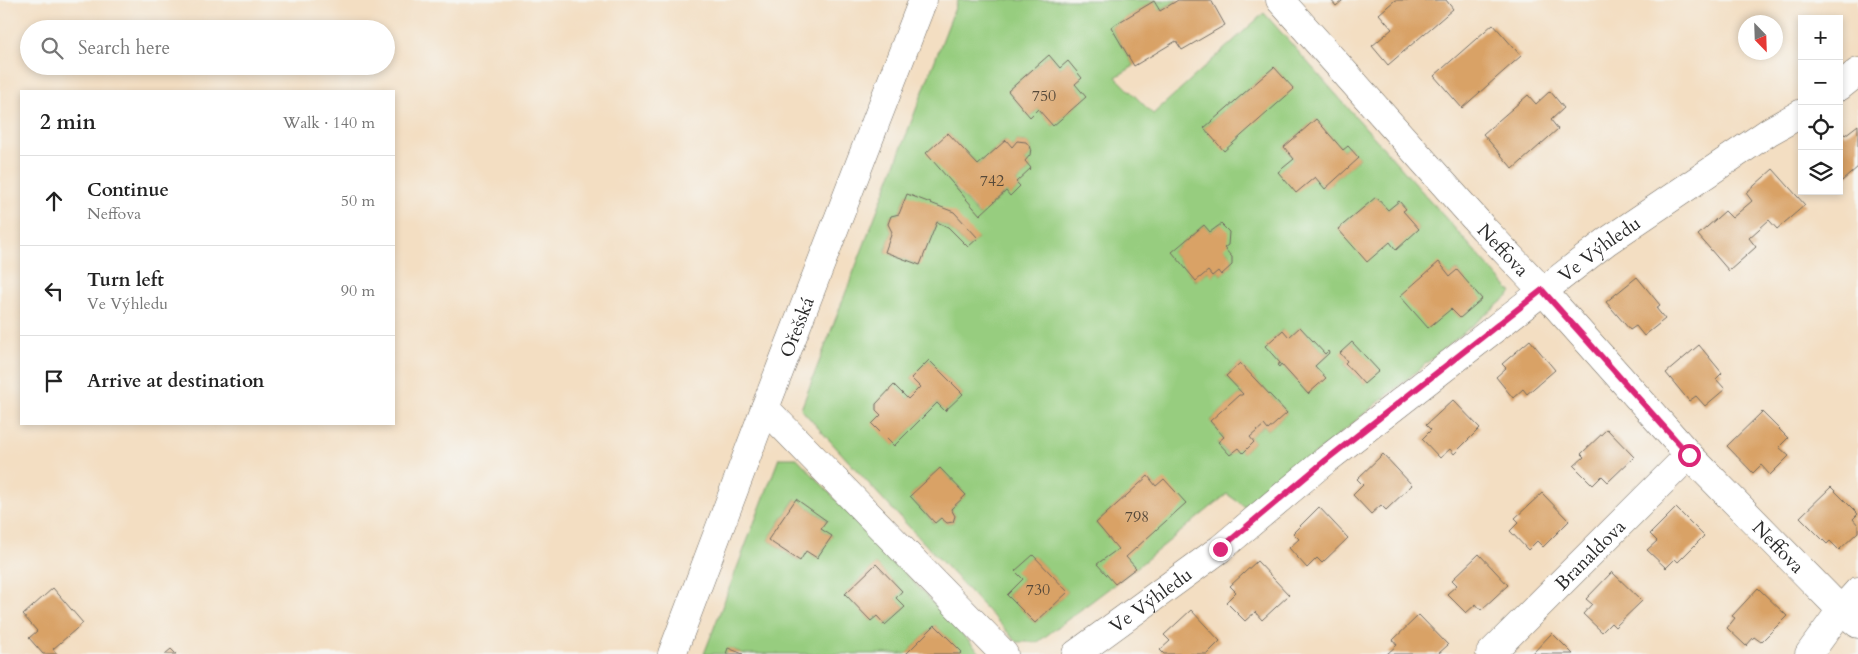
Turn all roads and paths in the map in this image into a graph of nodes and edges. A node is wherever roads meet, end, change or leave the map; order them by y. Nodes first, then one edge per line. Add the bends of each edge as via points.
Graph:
1 (923, 0) edge
2 (1280, 0) edge
3 (1858, 72) edge
4 (1843, 84) edge
5 (1798, 115) edge
6 (1542, 290) junction
7 (765, 408) junction
8 (1689, 455) junction
9 (1852, 608) edge
10 (672, 654) edge
11 (1004, 654) edge
12 (1076, 654) edge
13 (1490, 654) edge
14 (1809, 654) edge

1 - 7 street, Ořešská
2 - 6 street, Neffova
3 - 4 street
5 - 6 street, Ve Výhledu via 1606,242
6 - 8 street, Neffova
6 - 12 street, Ve Výhledu via 1326,460 1220,549
7 - 10 street, Ořešská
7 - 11 street
8 - 9 street, Neffova
8 - 13 street, Branaldova
9 - 14 street

